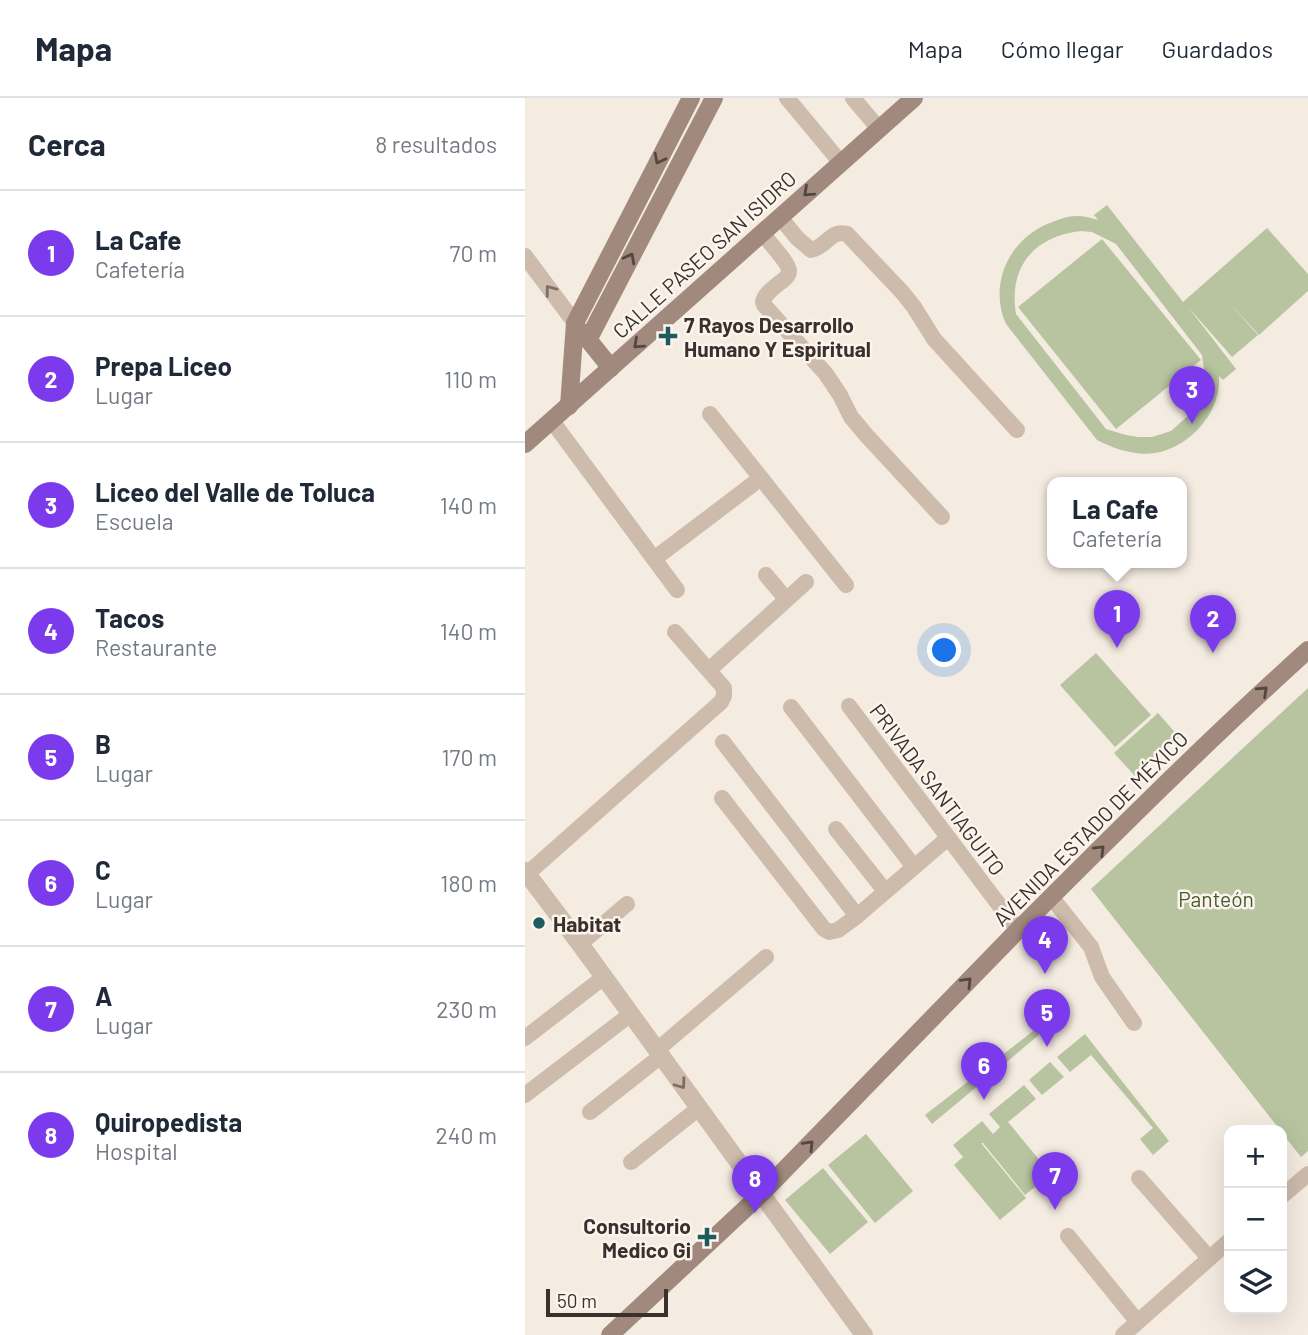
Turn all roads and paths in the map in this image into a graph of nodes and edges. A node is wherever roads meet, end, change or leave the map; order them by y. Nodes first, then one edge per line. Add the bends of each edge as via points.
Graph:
1 (691, 98) edge
2 (714, 98) edge
3 (787, 98) edge
4 (853, 98) edge
5 (914, 98) edge
6 (879, 129) junction
7 (841, 163) junction
8 (780, 217) junction
9 (762, 233) junction
10 (525, 256) edge
11 (575, 323) junction
12 (587, 340) junction
13 (611, 368) junction
14 (569, 407) junction
15 (711, 414) dead end
16 (552, 421) junction
17 (1017, 430) dead end
18 (525, 444) edge
19 (761, 478) junction
20 (942, 517) dead end
21 (653, 559) junction
22 (767, 575) dead end
23 (806, 582) dead end
24 (846, 585) dead end
25 (677, 590) dead end
26 (786, 600) junction
27 (675, 632) dead end
28 (1308, 650) edge
29 (709, 670) junction
30 (849, 706) dead end
31 (791, 707) dead end
32 (723, 742) dead end
33 (722, 798) dead end
34 (836, 829) dead end
35 (948, 838) junction
36 (914, 867) junction
37 (526, 872) edge
38 (885, 891) junction
39 (1052, 898) junction
40 (627, 904) dead end
41 (857, 916) junction
42 (1018, 930) junction
43 (580, 944) junction
44 (766, 957) dead end
45 (604, 977) junction
46 (631, 1014) junction
47 (1134, 1023) dead end
48 (525, 1038) edge
49 (659, 1053) junction
50 (525, 1095) edge
51 (699, 1108) junction
52 (590, 1112) dead end
53 (631, 1162) dead end
54 (1308, 1174) edge
55 (1139, 1178) dead end
56 (1287, 1192) edge
57 (761, 1194) junction
58 (1068, 1236) dead end
59 (1224, 1245) edge
60 (1209, 1258) junction
61 (1137, 1321) junction
62 (858, 1333) edge
63 (610, 1335) edge
64 (1123, 1335) edge

1 -> 11 main road
12 -> 2 main road
3 - 7 street
4 - 6 street
5 - 6 main road, CALLE PASEO SAN ISIDRO
6 - 7 main road, CALLE PASEO SAN ISIDRO
7 -> 8 main road, CALLE PASEO SAN ISIDRO
8 - 9 main road, CALLE PASEO SAN ISIDRO
8 - 17 street via 811,250 835,233 847,234 902,292 934,339
9 -> 13 main road, CALLE PASEO SAN ISIDRO
9 - 20 street via 789,271 764,297 764,305 826,374 851,417
11 -> 10 street
11 - 12 main road
11 - 14 main road
12 - 13 main road
13 - 14 main road, CALLE PASEO SAN ISIDRO
14 - 16 main road, CALLE PASEO SAN ISIDRO
15 - 19 street
16 - 18 main road, CALLE PASEO SAN ISIDRO
16 - 21 street
19 - 21 street
19 - 24 street
21 - 25 street
22 - 26 street
23 - 26 street
26 - 29 street
27 - 29 street
39 -> 28 main road, AVENIDA ESTADO DE MÉXICO via 1155,793
29 - 37 street via 724,688 721,702
30 - 35 street, PRIVADA SANTIAGUITO
31 - 36 street
32 - 41 street
33 - 41 street via 824,929 838,930
34 - 38 street
35 - 36 street
35 - 42 street, PRIVADA SANTIAGUITO
36 - 38 street
37 - 43 street
38 - 41 street
39 - 42 main road, AVENIDA ESTADO DE MÉXICO
39 - 47 street via 1091,947 1102,977
40 - 43 street
57 -> 42 main road, AVENIDA ESTADO DE MÉXICO
43 - 45 street
44 - 49 street
45 - 46 street
45 - 48 street
46 - 49 street
46 - 50 street
49 -> 51 street
49 - 52 street
51 - 53 street
51 - 57 street
54 - 56 street
55 - 60 street
57 - 62 street
57 - 63 main road
58 - 61 street
59 - 60 street
60 - 61 street
61 - 64 street

